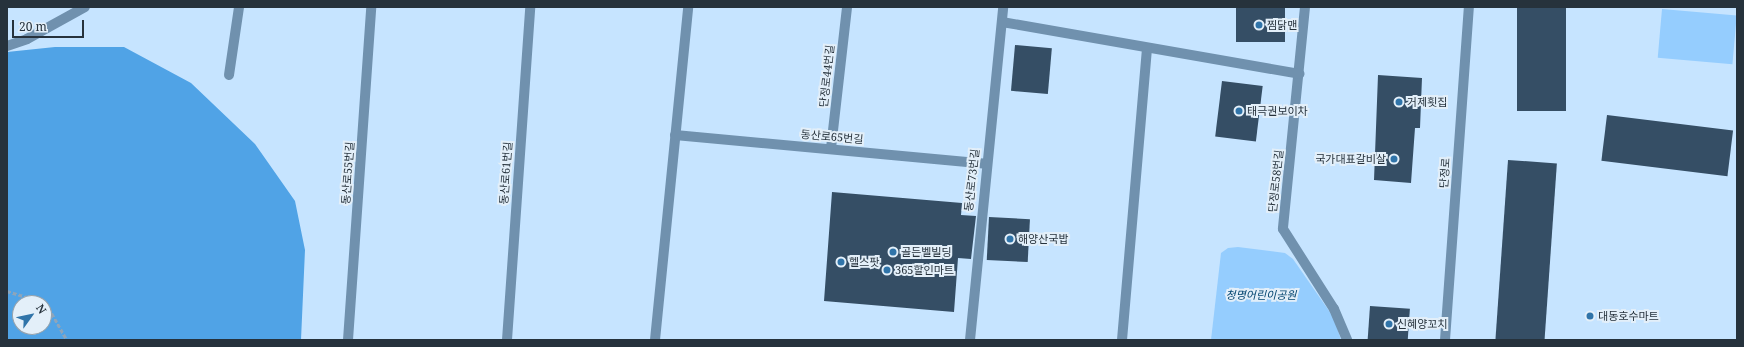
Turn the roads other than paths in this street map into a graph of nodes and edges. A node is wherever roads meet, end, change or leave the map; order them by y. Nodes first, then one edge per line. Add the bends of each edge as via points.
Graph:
1 (85, 7) edge
2 (239, 7) edge
3 (371, 7) edge
4 (530, 7) edge
5 (688, 7) edge
6 (847, 7) edge
7 (1003, 7) edge
8 (1305, 7) edge
9 (1469, 7) edge
10 (1002, 22) junction
11 (7, 46) edge
12 (1147, 48) junction
13 (1299, 74) junction
14 (229, 75) dead end
15 (675, 135) junction
16 (831, 148) junction
17 (986, 164) junction
18 (348, 340) edge
19 (507, 340) edge
20 (655, 340) edge
21 (970, 340) edge
22 (1122, 340) edge
23 (1347, 340) edge
24 (1445, 340) edge

1 - 11 street via 27,39
2 - 14 street
3 - 18 street, 동산로55번길
4 - 19 street, 동산로61번길
5 - 15 street
6 - 16 street, 단정로44번길
7 - 10 street, 동산로73번길
8 - 13 street, 단정로58번길
9 - 24 street, 단정로
10 - 12 street
10 - 17 street, 동산로73번길
12 - 13 street
12 - 22 street
13 - 23 street, 단정로58번길 via 1283,229 1334,308
15 - 16 street, 동산로65번길
15 - 20 street
16 - 17 street, 동산로65번길
17 - 21 street, 동산로73번길

